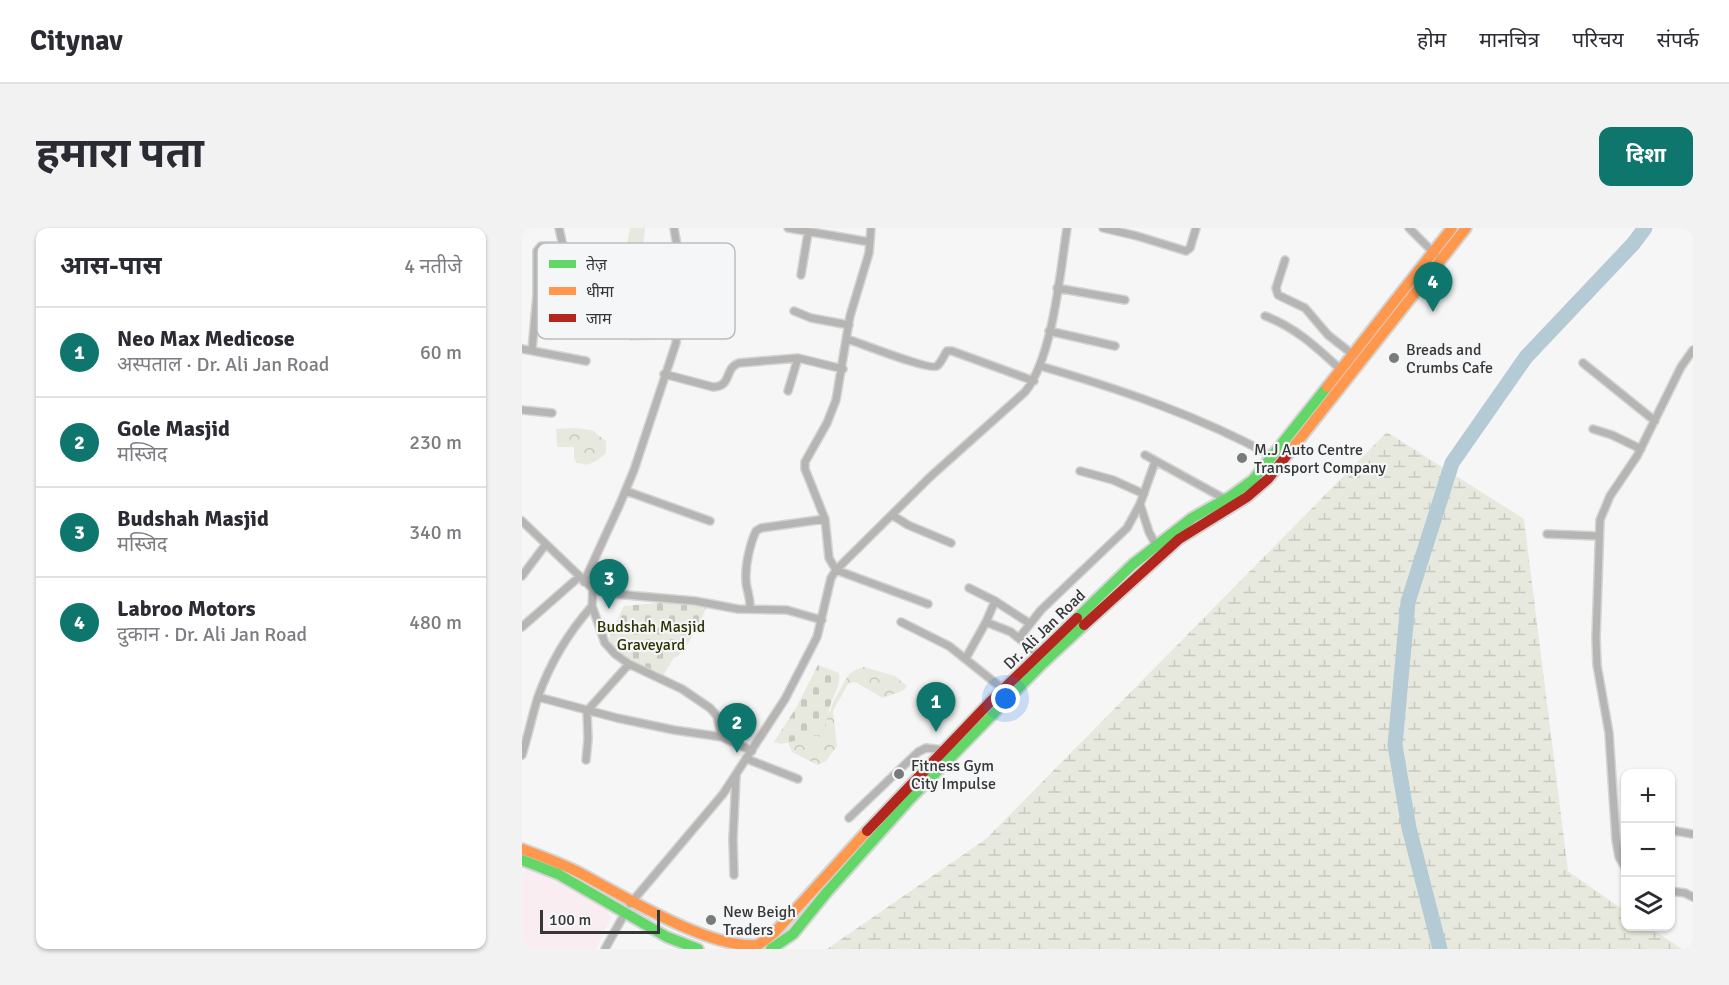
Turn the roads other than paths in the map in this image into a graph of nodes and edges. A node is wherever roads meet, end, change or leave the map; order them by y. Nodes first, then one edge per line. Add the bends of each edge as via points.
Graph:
1 (559, 228) edge
2 (674, 228) edge
3 (788, 228) edge
4 (871, 228) edge
5 (1067, 228) edge
6 (1103, 228) edge
7 (1196, 228) edge
8 (1409, 228) edge
9 (1452, 228) edge
10 (1466, 228) edge
11 (808, 233) junction
12 (870, 242) junction
13 (562, 243) edge
14 (676, 243) edge
15 (537, 251) edge
16 (1437, 255) junction
17 (1285, 260) dead end
18 (801, 275) dead end
19 (1057, 288) junction
20 (537, 295) edge
21 (537, 295) edge
22 (1125, 300) dead end
23 (794, 311) dead end
24 (1265, 316) dead end
25 (849, 326) junction
26 (1049, 331) junction
27 (676, 339) edge
28 (847, 339) junction
29 (1115, 346) dead end
30 (522, 349) edge
31 (532, 350) junction
32 (1693, 350) edge
33 (1351, 353) junction
34 (798, 358) junction
35 (586, 361) dead end
36 (1584, 363) dead end
37 (1040, 366) junction
38 (1339, 368) junction
39 (843, 369) junction
40 (664, 374) junction
41 (1034, 381) junction
42 (788, 391) dead end
43 (522, 410) edge
44 (552, 413) dead end
45 (1655, 421) junction
46 (1593, 429) dead end
47 (1641, 449) junction
48 (1145, 455) dead end
49 (1272, 456) junction
50 (1155, 462) junction
51 (1080, 471) dead end
52 (626, 490) junction
53 (1144, 494) junction
54 (1225, 499) junction
55 (1140, 504) junction
56 (892, 515) junction
57 (825, 519) junction
58 (710, 520) dead end
59 (522, 522) edge
60 (1547, 534) dead end
61 (1598, 536) junction
62 (951, 543) dead end
63 (546, 544) junction
64 (1156, 545) junction
65 (836, 570) junction
66 (522, 576) edge
67 (581, 579) junction
68 (969, 588) dead end
69 (593, 589) junction
70 (994, 601) junction
71 (928, 604) dead end
72 (592, 606) junction
73 (750, 609) junction
74 (822, 620) junction
75 (901, 622) dead end
76 (986, 622) junction
77 (1029, 623) junction
78 (522, 627) edge
79 (1019, 638) junction
80 (1039, 655) junction
81 (966, 658) junction
82 (629, 664) junction
83 (1004, 689) junction
84 (538, 697) junction
85 (587, 711) junction
86 (722, 737) junction
87 (944, 750) junction
88 (752, 751) junction
89 (522, 755) edge
90 (747, 759) junction
91 (586, 760) dead end
92 (736, 775) junction
93 (798, 779) dead end
94 (849, 818) dead end
95 (1615, 824) junction
96 (1621, 824) edge
97 (1675, 831) edge
98 (1692, 834) edge
99 (522, 849) edge
100 (522, 860) edge
101 (1621, 861) edge
102 (734, 875) dead end
103 (1675, 892) edge
104 (1693, 897) edge
105 (628, 909) junction
106 (605, 949) edge
107 (698, 949) edge
108 (771, 949) edge

1 - 13 street
2 - 14 street
3 - 11 street
4 - 12 street
5 - 19 street
6 - 7 street via 1186,251
8 - 16 street
9 - 16 main road, Dr. Ali Jan Road
10 - 16 main road, Dr. Ali Jan Road
11 - 12 street
11 - 18 street
12 - 25 street
15 - 20 street
16 - 33 main road, Dr. Ali Jan Road
16 - 108 main road, Dr. Ali Jan Road via 1268,479 1247,497 1179,539 1042,664 910,799 793,934
17 - 33 street via 1276,288 1278,295 1305,308 1328,335
19 - 22 street
19 - 26 street
21 - 31 street
23 - 25 street
24 - 38 street via 1302,335
25 - 28 street
26 - 29 street
26 - 37 street
27 - 40 street
28 - 39 street
28 - 41 street via 933,367 947,351 952,351
30 - 31 street
31 - 35 street
32 - 45 street
33 - 38 main road, Dr. Ali Jan Road
34 - 39 street
34 - 40 street via 734,365 721,387
34 - 42 street
36 - 45 street
37 - 41 street
37 - 49 street via 1180,412
38 - 49 main road, Dr. Ali Jan Road
39 - 57 street via 833,411 805,462
40 - 52 street
41 - 56 street
43 - 44 street
45 - 47 street
46 - 47 street
47 - 61 street via 1602,511
48 - 50 street
49 - 54 main road, Dr. Ali Jan Road via 1253,480
50 - 53 street
50 - 54 street
51 - 53 street
52 - 58 street
52 - 67 street
53 - 55 street
54 - 64 main road, Dr. Ali Jan Road
55 - 64 street
55 - 77 street via 1122,533
56 - 62 street
56 - 65 street
57 - 65 street via 829,558
57 - 73 street via 756,531 746,573
59 - 63 street
60 - 61 street
61 - 95 street via 1597,665 1609,733
63 - 66 street
63 - 67 street
64 - 80 main road, Dr. Ali Jan Road
65 - 71 street
65 - 74 street
67 - 69 street
67 - 78 street
68 - 70 street
69 - 72 street
69 - 73 street
70 - 76 street
70 - 77 street
72 - 82 street via 605,643
72 - 84 street via 564,642
73 - 74 street via 787,610
74 - 88 street via 809,655
75 - 81 street
76 - 79 street
76 - 81 street
77 - 79 street
79 - 80 street
80 - 83 main road, Dr. Ali Jan Road
81 - 83 street
82 - 85 street
82 - 86 street via 682,689 710,708 717,716
83 - 87 main road, Dr. Ali Jan Road
84 - 85 street
84 - 89 street
85 - 86 street
85 - 91 street
86 - 88 street
87 - 94 street via 926,748 918,752
87 - 105 main road, Dr. Ali Jan Road via 775,932 758,945 727,947 702,941
88 - 90 street
90 - 92 street
90 - 93 street
92 - 102 street
92 - 105 street
95 - 96 street
95 - 101 street
97 - 98 street
99 - 105 main road, Dr. Ali Jan Road via 585,876
100 - 105 main road, Dr. Ali Jan Road
103 - 104 street
105 - 106 street
105 - 107 main road, Dr. Ali Jan Road via 667,937

